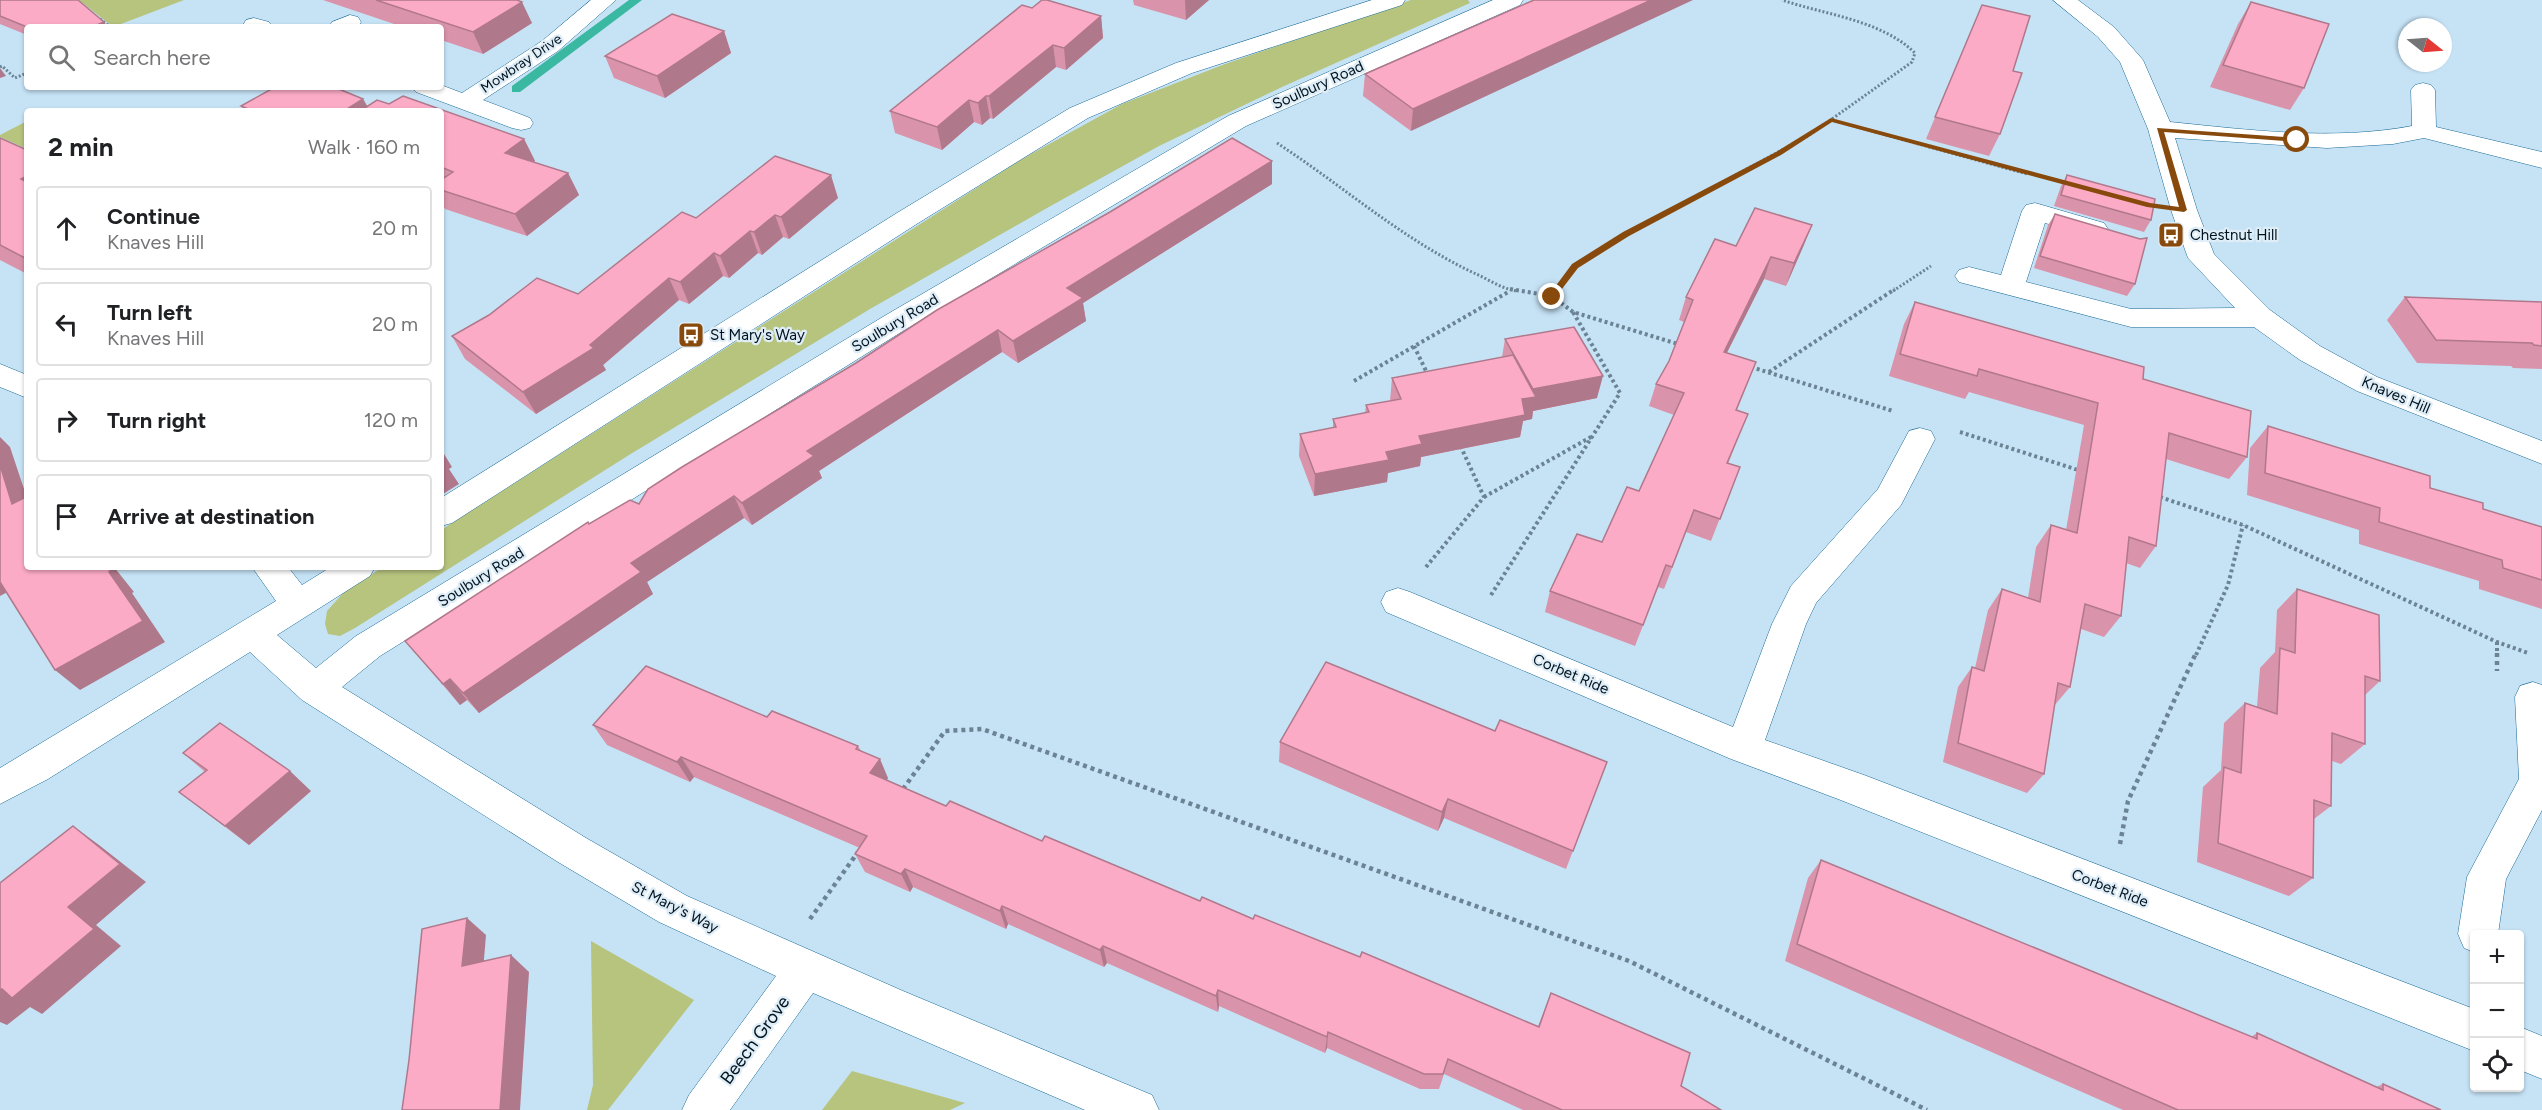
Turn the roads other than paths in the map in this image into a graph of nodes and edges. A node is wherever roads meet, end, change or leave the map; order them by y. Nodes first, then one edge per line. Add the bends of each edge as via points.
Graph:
1 (604, 0) edge
2 (1394, 0) edge
3 (2064, 0) edge
4 (1502, 2) edge
5 (432, 90) edge
6 (2423, 90) dead end
7 (464, 102) junction
8 (521, 123) dead end
9 (2160, 129) junction
10 (2424, 131) junction
11 (2542, 160) edge
12 (2123, 237) edge
13 (1969, 276) dead end
14 (2011, 287) junction
15 (2260, 317) junction
16 (0, 374) edge
17 (24, 386) edge
18 (1920, 439) dead end
19 (2542, 453) edge
20 (444, 512) edge
21 (271, 570) edge
22 (353, 570) edge
23 (1398, 602) road end
24 (298, 605) junction
25 (253, 634) junction
26 (315, 688) junction
27 (2533, 697) dead end
28 (1744, 748) junction
29 (0, 787) edge
30 (2479, 930) edge
31 (794, 964) junction
32 (2470, 1028) edge
33 (2524, 1050) edge
34 (2542, 1058) edge
35 (704, 1110) edge
36 (1137, 1110) edge

1 - 7 street, Mowbray Drive via 550,46
2 - 20 street via 1184,68 1079,113
3 - 9 street, Knaves Hill via 2106,32 2131,60
4 - 26 street, Soulbury Road via 1237,121 855,347 369,646
5 - 7 street, Mowbray Drive
6 - 10 street
7 - 8 street, Mowbray Drive
9 - 10 street via 2297,140 2397,138
9 - 15 street, Knaves Hill via 2202,258
10 - 11 street
12 - 14 street via 2035,211
13 - 14 street
14 - 15 street via 2131,318
15 - 19 street, Knaves Hill via 2310,353 2367,384
16 - 17 street
18 - 28 street via 1890,497 1803,595
21 - 24 street
22 - 24 street
23 - 28 street, Corbet Ride
24 - 25 street
25 - 26 street, St Mary's Way
25 - 29 street
26 - 31 street, St Mary's Way via 673,909
27 - 30 street via 2538,780 2487,877
28 - 32 street, Corbet Ride
31 - 35 street, Beech Grove
31 - 36 street, St Mary's Way
33 - 34 street

